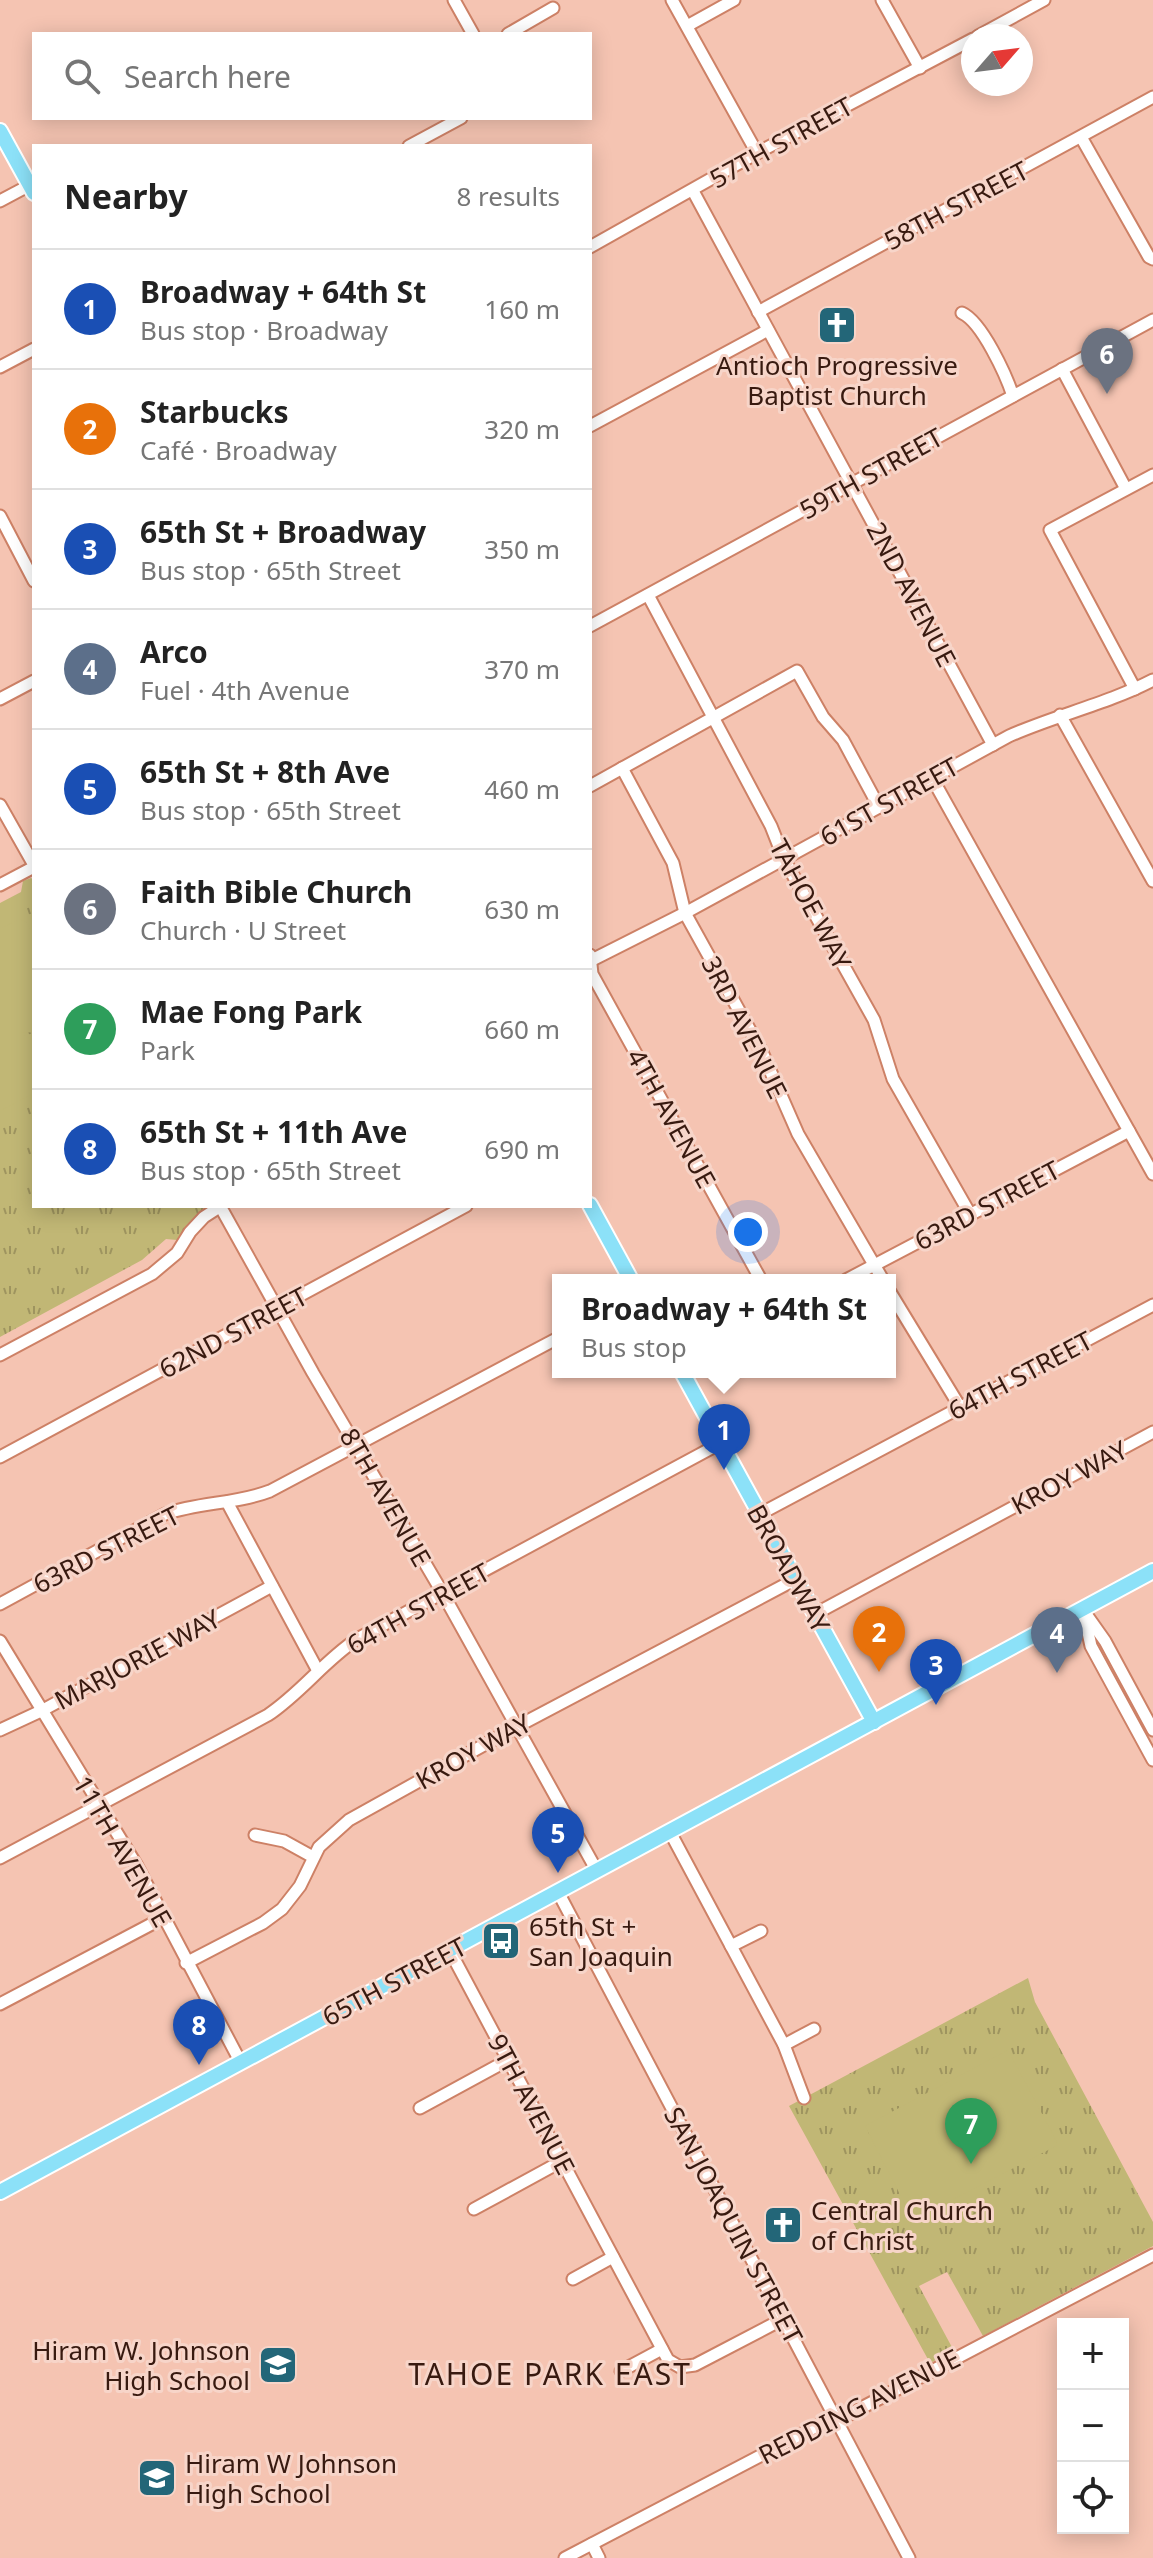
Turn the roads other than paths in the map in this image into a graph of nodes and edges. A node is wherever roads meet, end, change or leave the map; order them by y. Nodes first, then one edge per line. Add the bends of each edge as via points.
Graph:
1 (454, 0) edge
2 (672, 0) edge
3 (734, 0) edge
4 (882, 0) edge
5 (1044, 0) edge
6 (553, 8) dead end
7 (1000, 24) edge
8 (687, 26) junction
9 (472, 32) edge
10 (511, 32) edge
11 (961, 45) edge
12 (920, 68) junction
13 (1153, 97) edge
14 (457, 120) edge
15 (0, 131) edge
16 (1081, 137) junction
17 (413, 144) edge
18 (757, 153) junction
19 (32, 189) edge
20 (693, 191) junction
21 (0, 201) edge
22 (592, 246) edge
23 (1153, 259) edge
24 (758, 312) junction
25 (962, 313) dead end
26 (1153, 320) edge
27 (768, 330) junction
28 (32, 350) edge
29 (0, 367) edge
30 (1062, 369) junction
31 (1013, 396) junction
32 (592, 425) edge
33 (1153, 475) edge
34 (852, 484) junction
35 (1126, 489) junction
36 (0, 516) edge
37 (32, 577) edge
38 (648, 595) junction
39 (592, 625) edge
40 (1153, 680) edge
41 (32, 682) edge
42 (1135, 689) junction
43 (0, 699) edge
44 (1060, 715) junction
45 (714, 718) junction
46 (993, 745) junction
47 (622, 768) junction
48 (932, 778) junction
49 (592, 785) edge
50 (0, 805) edge
51 (879, 807) junction
52 (784, 859) junction
53 (32, 862) edge
54 (32, 867) edge
55 (1153, 881) edge
56 (0, 885) edge
57 (685, 913) junction
58 (592, 960) edge
59 (592, 974) edge
60 (1129, 1131) junction
61 (1153, 1174) edge
62 (218, 1208) edge
63 (222, 1208) edge
64 (462, 1208) edge
65 (592, 1208) edge
66 (970, 1214) junction
67 (874, 1265) junction
68 (628, 1274) edge
69 (758, 1274) edge
70 (857, 1274) edge
71 (879, 1274) edge
72 (896, 1302) edge
73 (1153, 1305) edge
74 (277, 1309) junction
75 (552, 1341) edge
76 (0, 1355) edge
77 (685, 1378) edge
78 (960, 1407) junction
79 (1153, 1432) edge
80 (721, 1443) junction
81 (356, 1445) junction
82 (0, 1457) edge
83 (227, 1502) junction
84 (760, 1514) junction
85 (1153, 1571) edge
86 (796, 1579) junction
87 (1153, 1582) edge
88 (272, 1586) junction
89 (442, 1592) junction
90 (0, 1604) edge
91 (1083, 1610) junction
92 (815, 1614) junction
93 (0, 1641) edge
94 (318, 1671) junction
95 (41, 1711) junction
96 (874, 1722) junction
97 (518, 1726) junction
98 (0, 1730) edge
99 (1153, 1730) edge
100 (1153, 1760) edge
101 (100, 1806) junction
102 (670, 1832) junction
103 (255, 1835) dead end
104 (313, 1857) junction
105 (0, 1858) edge
106 (597, 1871) junction
107 (558, 1892) junction
108 (163, 1918) junction
109 (761, 1931) dead end
110 (731, 1946) junction
111 (450, 1951) junction
112 (186, 1963) junction
113 (0, 2004) edge
114 (814, 2029) dead end
115 (784, 2045) junction
116 (508, 2060) junction
117 (241, 2063) junction
118 (804, 2098) dead end
119 (420, 2108) dead end
120 (562, 2161) junction
121 (0, 2192) edge
122 (474, 2209) dead end
123 (1153, 2255) edge
124 (613, 2257) junction
125 (573, 2279) dead end
126 (783, 2319) junction
127 (662, 2349) junction
128 (621, 2371) dead end
129 (836, 2419) junction
130 (592, 2544) junction
131 (565, 2558) edge
132 (599, 2558) edge
133 (909, 2558) edge

1 - 9 street
2 - 8 street
3 - 8 street
4 - 12 street
5 - 7 street, 57TH STREET
6 - 10 street
8 - 18 street
11 - 12 street, 57TH STREET
12 - 18 street, 57TH STREET
13 - 16 street, 58TH STREET
14 - 17 street
15 - 19 main road
16 - 23 street
16 - 24 street, 58TH STREET
18 - 20 street, 57TH STREET
19 - 21 street
20 - 22 street, 57TH STREET
20 - 24 street, 2ND AVENUE
24 - 27 street, 2ND AVENUE
25 - 31 street via 976,324
26 - 30 street, 59TH STREET
27 - 32 street
27 - 34 street, 2ND AVENUE
28 - 29 street
30 - 31 street, 59TH STREET
30 - 35 street
31 - 34 street, 59TH STREET
33 - 35 street
34 - 38 street, 59TH STREET
34 - 46 street, 2ND AVENUE
35 - 42 street via 1050,530
36 - 37 street
38 - 39 street, 59TH STREET
38 - 45 street, TAHOE WAY
40 - 42 street, 61ST STREET
41 - 43 street
42 - 44 street, 61ST STREET
44 - 46 street, 61ST STREET
44 - 55 street
45 - 47 street
45 - 51 street via 797,671
45 - 52 street, TAHOE WAY
46 - 48 street, 61ST STREET
47 - 49 street
47 - 57 street, 3RD AVENUE via 673,863
48 - 51 street, 61ST STREET
48 - 60 street
50 - 53 street
51 - 52 street, 61ST STREET
52 - 57 street, 61ST STREET
52 - 66 street, TAHOE WAY via 874,1020 893,1079
54 - 56 street
57 - 58 street, 61ST STREET
57 - 67 street, 3RD AVENUE via 762,1052 798,1134
59 - 69 street, 4TH AVENUE
60 - 61 street
60 - 66 street, 63RD STREET
62 - 76 street via 152,1274
63 - 74 street, 8TH AVENUE
64 - 74 street, 62ND STREET
65 - 68 main road
66 - 67 street, 63RD STREET
67 - 70 street, 63RD STREET
67 - 71 street, 3RD AVENUE
72 - 78 street
73 - 78 street, 64TH STREET
74 - 81 street, 8TH AVENUE
74 - 82 street, 62ND STREET
75 - 81 street, 63RD STREET
77 - 80 main road, BROADWAY
78 - 84 street, 64TH STREET
79 - 92 street, KROY WAY
80 - 84 main road, BROADWAY
80 - 89 street, 64TH STREET
81 - 83 street, 63RD STREET via 270,1491
81 - 89 street, 8TH AVENUE
83 - 88 street
83 - 90 street, 63RD STREET via 165,1514
84 - 86 main road, BROADWAY
85 - 91 main road, 65TH STREET
86 - 92 main road, BROADWAY
86 - 97 street, KROY WAY
87 - 91 main road, 65TH STREET
88 - 94 street
88 - 95 street, MARJORIE WAY
89 - 94 street, 64TH STREET via 357,1639
89 - 97 street, 8TH AVENUE
91 - 96 main road, 65TH STREET
91 - 99 street
91 - 100 street via 1091,1646
92 - 96 main road, BROADWAY
93 - 95 street, 11TH AVENUE
94 - 101 street, 64TH STREET via 268,1715
95 - 98 street, MARJORIE WAY
95 - 101 street, 11TH AVENUE
96 - 102 main road, 65TH STREET
97 - 104 street, KROY WAY via 340,1826
97 - 106 street, 8TH AVENUE
101 - 105 street, 64TH STREET
101 - 108 street, 11TH AVENUE
102 - 106 main road, 65TH STREET
102 - 110 street
103 - 104 street via 284,1841
104 - 112 street, KROY WAY via 282,1909
106 - 107 main road, 65TH STREET
107 - 111 main road, 65TH STREET
107 - 126 street, SAN JOAQUIN STREET
108 - 112 street, 11TH AVENUE
108 - 113 street
109 - 110 street
110 - 115 street
111 - 116 street, 9TH AVENUE
111 - 117 main road, 65TH STREET
112 - 117 street, 11TH AVENUE
114 - 115 street
115 - 118 street
116 - 119 street
116 - 120 street, 9TH AVENUE
117 - 121 main road, 65TH STREET
120 - 122 street
120 - 124 street, 9TH AVENUE
123 - 129 street, REDDING AVENUE
124 - 125 street
124 - 127 street, 9TH AVENUE
126 - 127 street via 686,2368 673,2365
126 - 129 street, SAN JOAQUIN STREET
127 - 128 street
129 - 130 street, REDDING AVENUE
129 - 133 street, SAN JOAQUIN STREET
130 - 131 street, REDDING AVENUE
130 - 132 street

